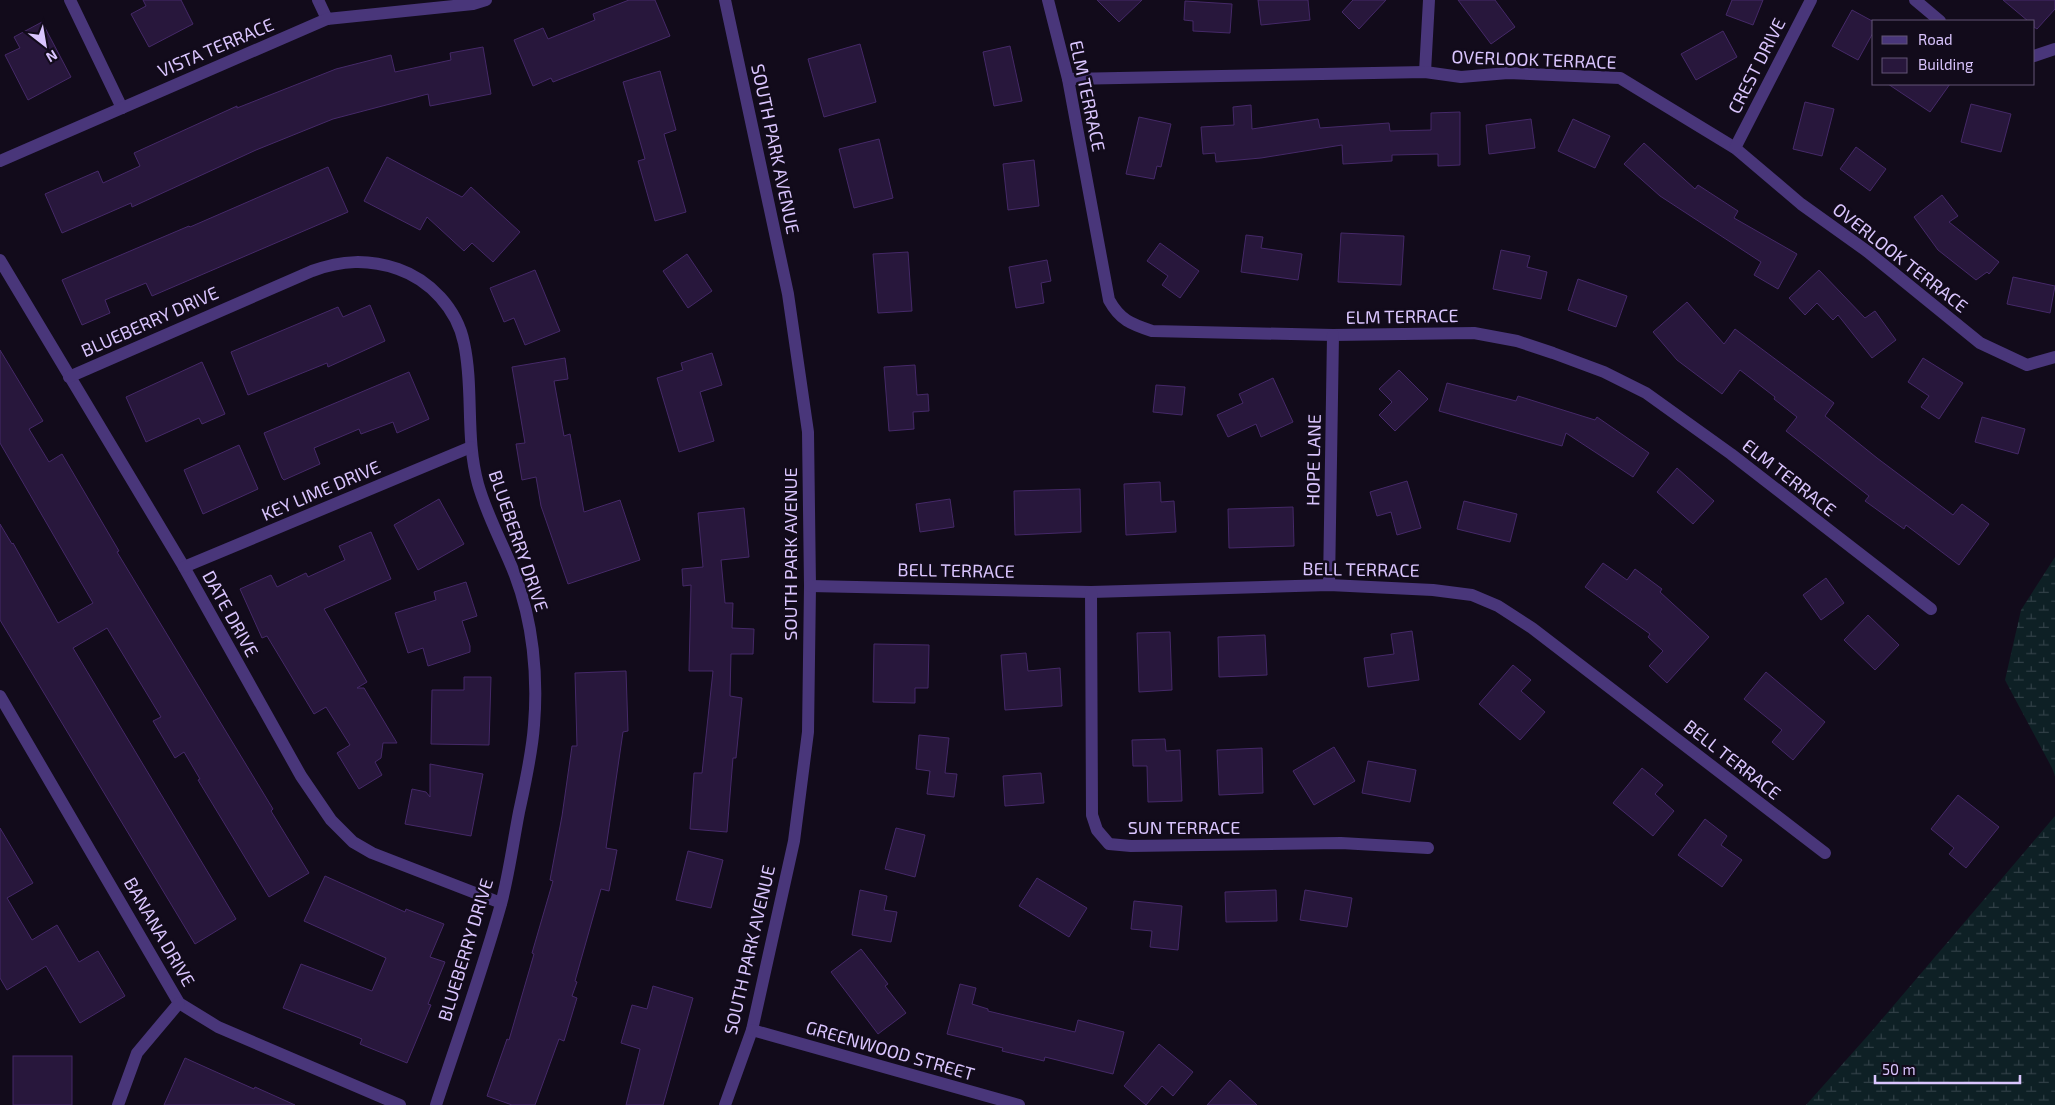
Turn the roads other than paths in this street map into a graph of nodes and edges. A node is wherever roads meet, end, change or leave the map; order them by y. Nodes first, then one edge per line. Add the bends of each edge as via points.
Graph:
1 (70, 0) edge
2 (318, 0) edge
3 (486, 0) edge
4 (725, 0) edge
5 (1048, 0) edge
6 (1429, 0) edge
7 (1810, 0) edge
8 (1915, 0) edge
9 (327, 19) junction
10 (1939, 20) edge
11 (2055, 49) edge
12 (2035, 56) edge
13 (1425, 72) junction
14 (1068, 79) junction
15 (122, 108) junction
16 (1734, 148) junction
17 (0, 161) edge
18 (0, 260) edge
19 (1333, 335) junction
20 (2055, 357) edge
21 (69, 378) junction
22 (471, 447) junction
23 (184, 567) junction
24 (1329, 585) junction
25 (810, 586) junction
26 (1091, 592) junction
27 (1931, 609) dead end
28 (0, 696) edge
29 (1428, 848) dead end
30 (1825, 854) dead end
31 (501, 903) junction
32 (180, 1002) junction
33 (752, 1030) junction
34 (118, 1105) edge
35 (400, 1105) edge
36 (436, 1105) edge
37 (725, 1105) edge
38 (1019, 1105) edge

1 - 15 street
2 - 9 street
3 - 9 street, VISTA TERRACE
4 - 25 street, SOUTH PARK AVENUE via 788,294 808,432
5 - 14 street, ELM TERRACE
6 - 13 street
7 - 16 street, CREST DRIVE
8 - 10 street
9 - 15 street, VISTA TERRACE
11 - 12 street
13 - 14 street, OVERLOOK TERRACE
13 - 16 street, OVERLOOK TERRACE via 1461,77 1508,73 1620,78
14 - 19 street, ELM TERRACE via 1109,300 1116,313 1133,325 1152,331
15 - 17 street, VISTA TERRACE
16 - 20 street, OVERLOOK TERRACE via 1980,343 2026,365
18 - 21 street, DATE DRIVE
19 - 24 street, HOPE LANE
19 - 27 street, ELM TERRACE via 1474,333 1518,340 1604,372 1646,393
21 - 22 street, BLUEBERRY DRIVE via 329,264 379,263 420,278 444,302 459,326 467,361
21 - 23 street, DATE DRIVE
22 - 23 street, KEY LIME DRIVE
22 - 31 street, BLUEBERRY DRIVE via 485,506 522,596 535,679 534,728
23 - 31 street, DATE DRIVE via 301,776 342,832 372,852
24 - 26 street, BELL TERRACE
24 - 30 street, BELL TERRACE via 1433,590 1472,595 1498,606 1532,628
25 - 26 street, BELL TERRACE
25 - 33 street, SOUTH PARK AVENUE via 808,732 794,841
26 - 29 street, SUN TERRACE via 1092,815 1097,830 1109,844 1341,843
28 - 32 street, BANANA DRIVE
31 - 36 street, BLUEBERRY DRIVE
32 - 34 street via 137,1053
32 - 35 street, BANANA DRIVE via 218,1027
33 - 37 street, SOUTH PARK AVENUE
33 - 38 street, GREENWOOD STREET

